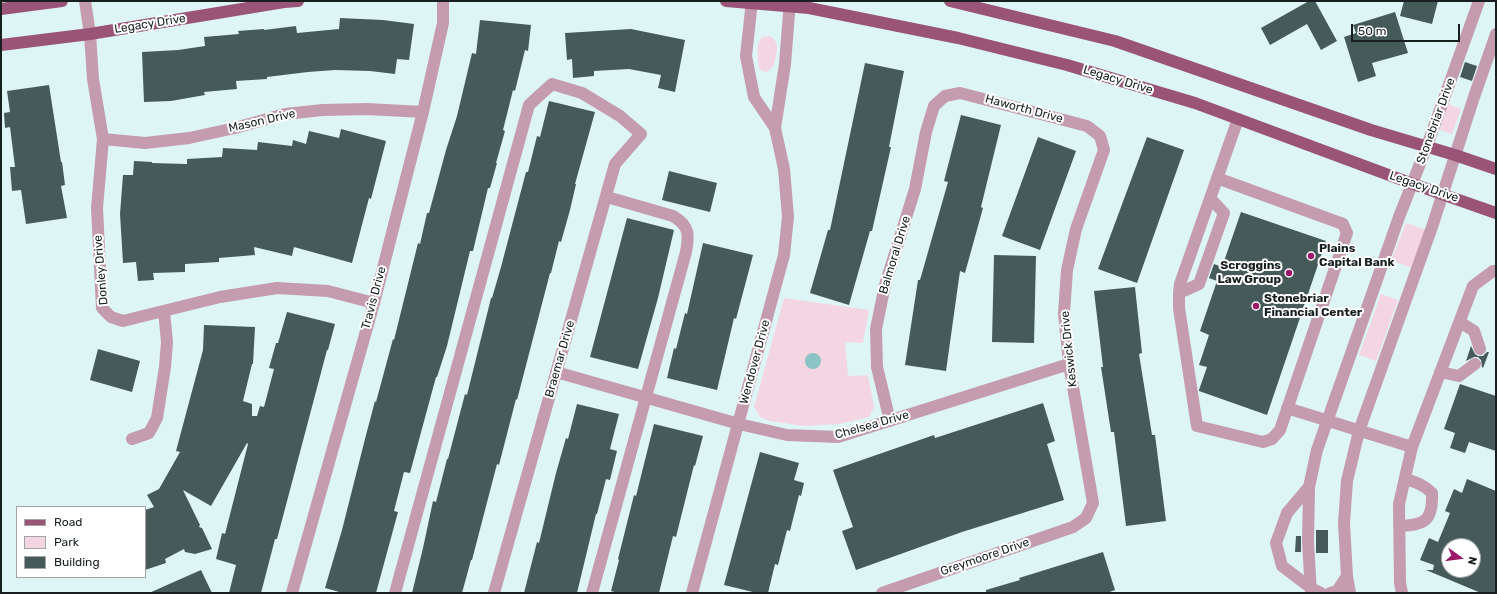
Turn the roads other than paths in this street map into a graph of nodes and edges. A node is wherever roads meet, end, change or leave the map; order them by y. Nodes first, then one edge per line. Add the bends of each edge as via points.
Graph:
1 (62, 1) edge
2 (85, 1) edge
3 (298, 1) edge
4 (443, 1) edge
5 (726, 1) edge
6 (950, 1) edge
7 (1479, 1) edge
8 (752, 2) edge
9 (790, 4) edge
10 (1, 9) edge
11 (90, 34) junction
12 (1496, 34) edge
13 (1, 45) edge
14 (945, 96) joint
15 (423, 112) junction
16 (1238, 119) junction
17 (776, 128) junction
18 (1100, 136) joint
19 (102, 139) junction
20 (1427, 146) junction
21 (1455, 155) junction
22 (1496, 169) edge
23 (1217, 178) junction
24 (1413, 184) junction
25 (1443, 194) junction
26 (607, 197) junction
27 (1210, 198) junction
28 (1496, 213) edge
29 (1496, 272) edge
30 (1179, 294) junction
31 (374, 303) junction
32 (164, 311) junction
33 (1460, 322) junction
34 (1480, 349) dead end
35 (1069, 364) junction
36 (1475, 364) dead end
37 (556, 372) junction
38 (1440, 372) junction
39 (646, 397) junction
40 (1287, 408) junction
41 (890, 421) junction
42 (1326, 421) junction
43 (739, 424) junction
44 (1359, 431) junction
45 (132, 439) dead end
46 (1412, 447) junction
47 (1405, 479) junction
48 (1309, 487) junction
49 (1086, 518) joint
50 (1399, 526) junction
51 (1347, 576) junction
52 (1314, 591) edge
53 (292, 593) edge
54 (395, 593) edge
55 (494, 593) edge
56 (592, 593) edge
57 (692, 593) edge
58 (882, 593) edge
59 (1330, 593) edge
60 (1350, 593) edge
61 (1402, 593) edge

1 - 10 main road
2 - 11 street, Donley Drive
3 - 11 main road, Legacy Drive
4 - 15 street, Travis Drive via 443,23
5 - 8 main road, Legacy Drive
6 - 20 main road via 1115,41 1371,130
7 - 20 street, Stonebriar Drive
8 - 9 main road, Legacy Drive
8 - 17 street, Wendover Drive via 747,62 754,97
9 - 16 main road, Legacy Drive via 958,38 1067,65 1195,103
9 - 17 street, Wendover Drive
11 - 13 main road, Legacy Drive
11 - 19 street, Donley Drive via 93,80
12 - 21 street
14 - 18 street, Haworth Drive via 960,93 1087,126
14 - 41 street, Balmoral Drive via 934,106 926,132 915,189 885,285 876,329 877,367
15 - 19 street, Mason Drive via 322,110 285,114 189,138 144,143
15 - 31 street, Travis Drive
16 - 23 street
16 - 24 main road, Legacy Drive
17 - 43 street, Wendover Drive via 784,169 788,218 784,255
18 - 35 street, Keswick Drive via 1104,150 1076,229 1067,270 1064,313
19 - 32 street, Donley Drive via 97,208 102,308 111,317 123,321
20 - 21 main road
20 - 24 street, Stonebriar Drive
21 - 22 main road
21 - 25 street
23 - 27 street
23 - 40 street via 1343,224 1347,233
24 - 25 main road, Legacy Drive
24 - 42 street, Stonebriar Drive
25 - 28 main road, Legacy Drive
25 - 44 street
26 - 37 street, Braemar Drive
26 - 39 street via 673,216 682,221 689,238
26 - 54 street, Braemar Drive via 615,164 641,134 620,116 582,93 552,84 529,105
27 - 30 street via 1180,284
27 - 30 street via 1224,213 1199,284
29 - 33 street via 1493,271 1473,286
30 - 40 street via 1178,308 1197,426 1263,442 1272,439 1280,430
31 - 32 street, Donley Drive via 328,291 276,288 220,297
31 - 53 street, Travis Drive
32 - 45 street via 167,342 158,418 149,433
33 - 34 street via 1474,331
33 - 38 street
35 - 41 street, Chelsea Drive
35 - 49 street, Keswick Drive via 1093,503
36 - 38 street via 1459,376
37 - 39 street, Chelsea Drive
37 - 55 street, Braemar Drive
38 - 46 street
39 - 43 street, Chelsea Drive
39 - 56 street
40 - 42 street
41 - 43 street, Chelsea Drive via 838,437 787,435
42 - 44 street
42 - 48 street, Stonebriar Drive
43 - 57 street, Wendover Drive
44 - 46 street
44 - 51 street via 1347,481 1344,523
46 - 47 street
47 - 50 street via 1399,504
47 - 50 street via 1418,483 1432,493 1433,507 1428,518 1416,526
48 - 52 street, Stonebriar Drive via 1308,542
48 - 52 street, Stonebriar Drive via 1287,513 1276,543 1282,566
49 - 58 street, Greymoore Drive via 1073,527
50 - 61 street
51 - 59 street via 1337,590
51 - 60 street

